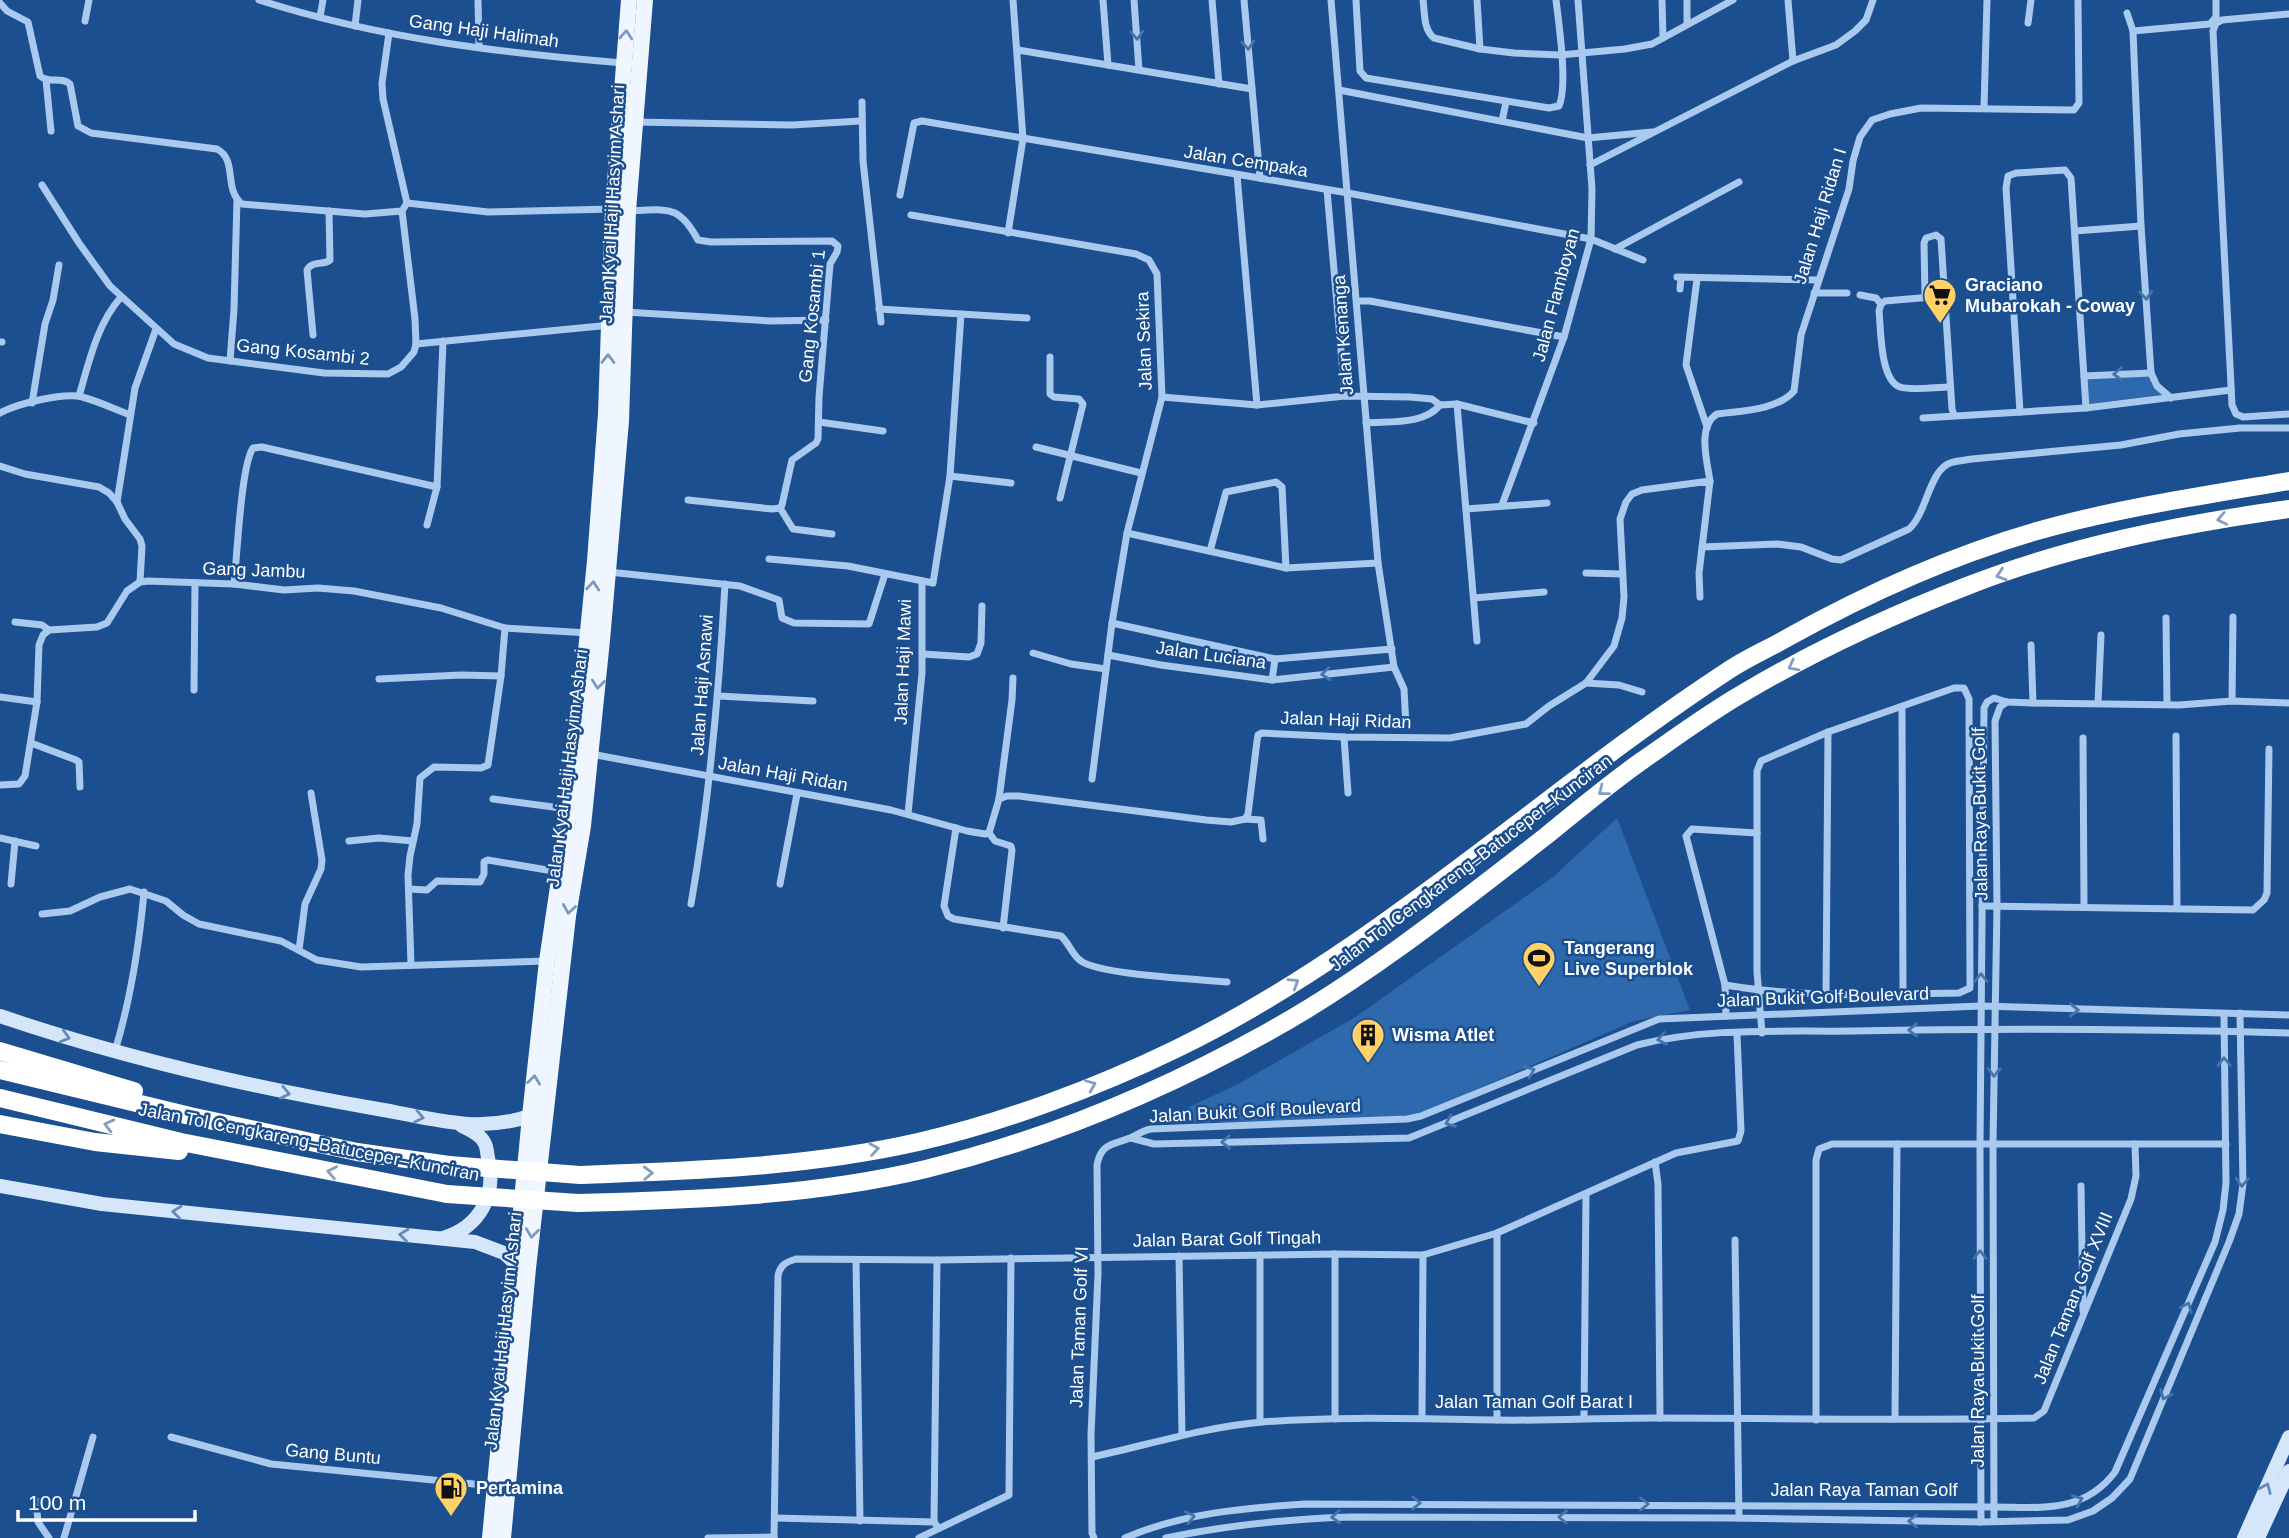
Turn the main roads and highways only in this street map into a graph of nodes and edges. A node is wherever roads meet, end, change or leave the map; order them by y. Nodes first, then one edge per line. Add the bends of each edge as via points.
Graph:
1 (629, 0) edge
2 (645, 0) edge
3 (621, 210) junction
4 (619, 320) junction
5 (2289, 481) edge
6 (2289, 509) edge
7 (0, 1016) edge
8 (0, 1051) edge
9 (0, 1070) edge
10 (0, 1098) edge
11 (530, 1116) junction
12 (0, 1124) edge
13 (458, 1124) junction
14 (289, 1137) junction
15 (280, 1162) junction
16 (0, 1186) edge
17 (439, 1238) junction
18 (515, 1263) junction
19 (2289, 1437) edge
20 (2289, 1471) edge
21 (498, 1495) junction
22 (490, 1538) edge
23 (503, 1538) edge
24 (2244, 1538) edge
25 (2258, 1538) edge

3 -> 1 main road, Jalan Kyai Haji Hasyim Ashari
2 - 3 main road, Jalan Kyai Haji Hasyim Ashari via 635,122
3 - 4 main road, Jalan Kyai Haji Hasyim Ashari
11 -> 4 main road, Jalan Kyai Haji Hasyim Ashari via 589,634 606,414
4 -> 21 main road, Jalan Kyai Haji Hasyim Ashari via 621,421 591,754
14 -> 5 highway, Jalan Tol Cengkareng–Batuceper–Kunciran, bridge via 449,1165 580,1175 702,1171 816,1159 918,1142 1016,1114 1174,1050 1269,999 1346,950 1643,729 1733,668 1845,606 1963,556 2073,522
6 -> 15 highway, Jalan Tol Cengkareng–Batuceper–Kunciran, bridge via 2082,549 1971,584 1858,632 1745,692 1640,762 1346,985 1185,1075 1025,1141 923,1169 818,1188 702,1200 579,1203 447,1194
7 -> 13 main road via 173,1068
8 - 14 highway
9 - 14 highway, Jalan Tol Cengkareng–Batuceper–Kunciran
15 -> 10 highway, Jalan Tol Cengkareng–Batuceper–Kunciran
11 - 13 main road via 500,1124
11 - 18 main road, Jalan Kyai Haji Hasyim Ashari
12 - 15 highway via 94,1142
13 - 17 main road via 484,1142 490,1189 470,1225
17 -> 16 main road via 102,1204
17 - 18 main road via 491,1247
18 - 21 main road, Jalan Kyai Haji Hasyim Ashari
24 -> 19 main road
20 - 25 main road
21 - 22 main road, Jalan Kyai Haji Hasyim Ashari
21 - 23 main road, Jalan Kyai Haji Hasyim Ashari

